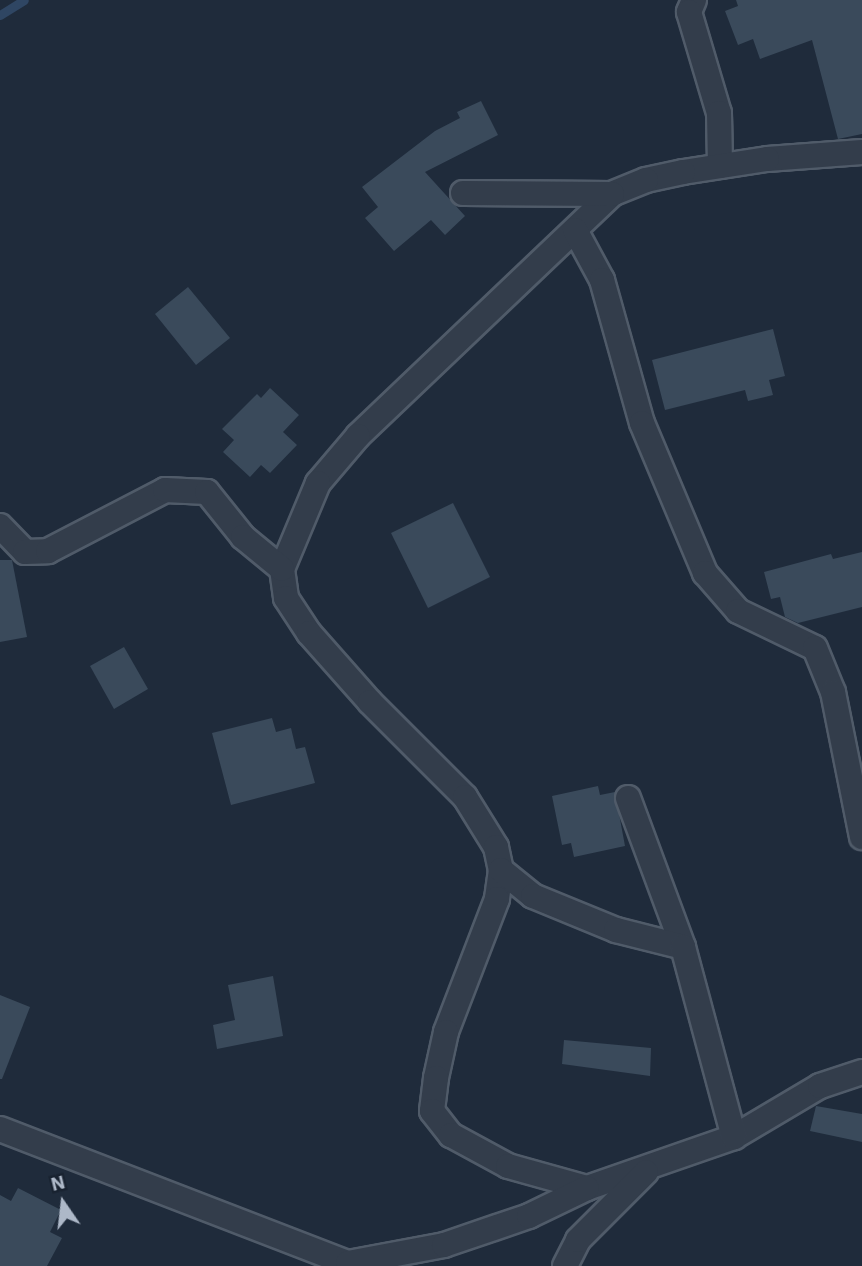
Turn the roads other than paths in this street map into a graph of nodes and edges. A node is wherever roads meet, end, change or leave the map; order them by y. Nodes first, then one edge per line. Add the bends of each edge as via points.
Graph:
1 (694, 0) edge
2 (862, 152) edge
3 (720, 166) junction
4 (463, 193) dead end
5 (612, 194) junction
6 (575, 230) junction
7 (0, 526) edge
8 (282, 569) junction
9 (628, 798) dead end
10 (862, 836) edge
11 (501, 870) junction
12 (683, 947) junction
13 (862, 1073) edge
14 (0, 1129) edge
15 (734, 1137) junction
16 (647, 1171) junction
17 (587, 1188) junction
18 (565, 1266) edge

1 - 3 street via 689,12 719,113
2 - 3 street
3 - 5 street via 646,180
4 - 5 street
5 - 6 street
6 - 8 street via 358,436 317,482
6 - 10 street via 602,280 642,423 705,573 738,611 816,649 833,692
7 - 8 street via 25,552 48,551 165,489 207,492 243,537
8 - 11 street via 286,598 309,633 465,797 488,830
9 - 12 street
11 - 12 street via 533,897 616,930
11 - 17 street via 486,934 446,1032 432,1111 451,1135 508,1166
12 - 15 street
13 - 15 street via 820,1086
14 - 17 street via 348,1263 444,1245 529,1216
15 - 16 street
16 - 17 street
16 - 18 street via 578,1240

